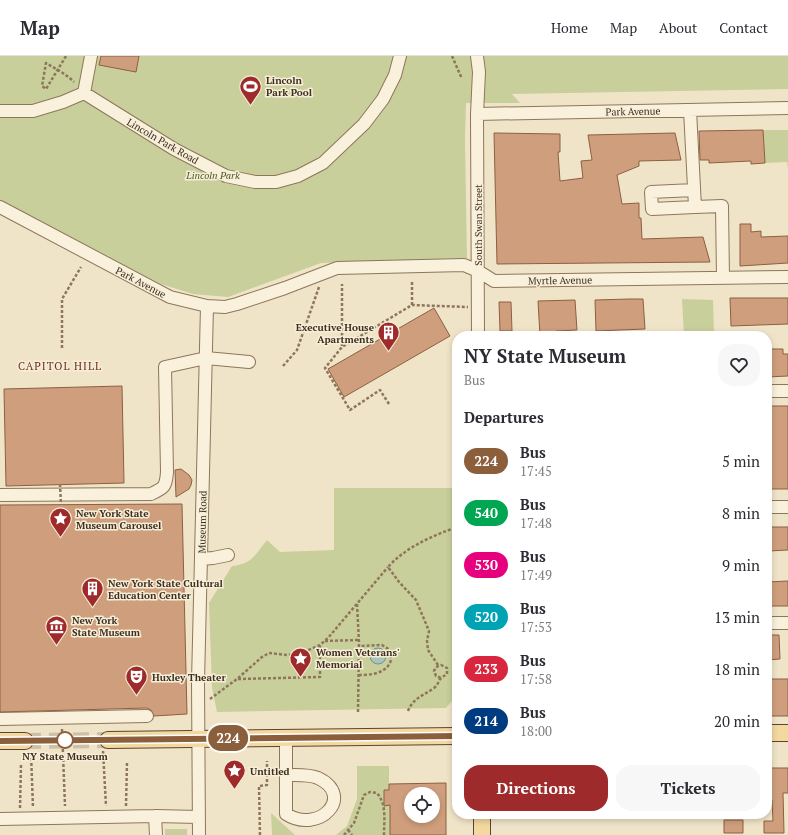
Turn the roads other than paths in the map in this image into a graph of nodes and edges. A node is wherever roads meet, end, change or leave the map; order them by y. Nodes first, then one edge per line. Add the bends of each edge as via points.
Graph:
1 (91, 56) edge
2 (400, 56) edge
3 (477, 56) edge
4 (84, 93) junction
5 (788, 108) edge
6 (690, 110) junction
7 (0, 111) edge
8 (477, 114) junction
9 (694, 190) junction
10 (0, 206) edge
11 (695, 207) junction
12 (337, 268) joint
13 (478, 271) junction
14 (723, 278) junction
15 (788, 278) edge
16 (207, 306) junction
17 (478, 331) edge
18 (206, 358) junction
19 (249, 362) dead end
20 (772, 391) edge
21 (788, 391) edge
22 (0, 495) edge
23 (788, 507) edge
24 (772, 508) edge
25 (228, 555) dead end
26 (201, 559) junction
27 (772, 623) edge
28 (788, 623) edge
29 (147, 716) dead end
30 (0, 719) edge
31 (772, 733) edge
32 (788, 733) edge
33 (452, 736) edge
34 (199, 738) junction
35 (286, 738) junction
36 (0, 741) edge
37 (105, 744) tunnel mouth
38 (28, 746) tunnel mouth
39 (294, 775) dead end
40 (155, 816) junction
41 (198, 817) junction
42 (0, 819) edge
43 (482, 819) edge
44 (156, 835) edge
45 (199, 835) edge
46 (482, 835) edge

1 - 4 street
2 - 4 street, Lincoln Park Road via 395,75 383,99 364,124 323,163 298,176 276,182 255,182 226,176 174,149
3 - 8 street, South Swan Street
4 - 7 street via 33,111
5 - 6 street, Park Avenue
6 - 8 street, Park Avenue
6 - 9 street
8 - 13 street, South Swan Street
9 - 11 street
9 - 11 street via 651,192 652,209
10 - 16 street, Park Avenue via 170,298
11 - 14 street via 722,206
12 - 13 street, Myrtle Avenue via 464,265
12 - 16 street, Park Avenue via 237,304 225,307
13 - 14 street, Myrtle Avenue via 494,281
13 - 17 street, South Swan Street
14 - 15 street, Myrtle Avenue
16 - 18 street, Museum Road
18 - 19 street
18 - 22 street via 165,367 167,472 166,483 161,490 151,494
18 - 26 street, Museum Road
20 - 21 street
23 - 24 street
25 - 26 street
26 - 34 street, Museum Road
27 - 28 street
29 - 30 street
31 - 32 main road
33 - 35 main road
34 - 35 main road
34 - 37 main road
34 - 41 street, Museum Road
35 - 39 street via 286,814 299,826 308,828 327,821 333,812 332,792 318,778
36 - 38 main road
40 - 41 street
40 - 42 street
40 - 44 street
41 - 45 street, Museum Road
43 - 46 main road

